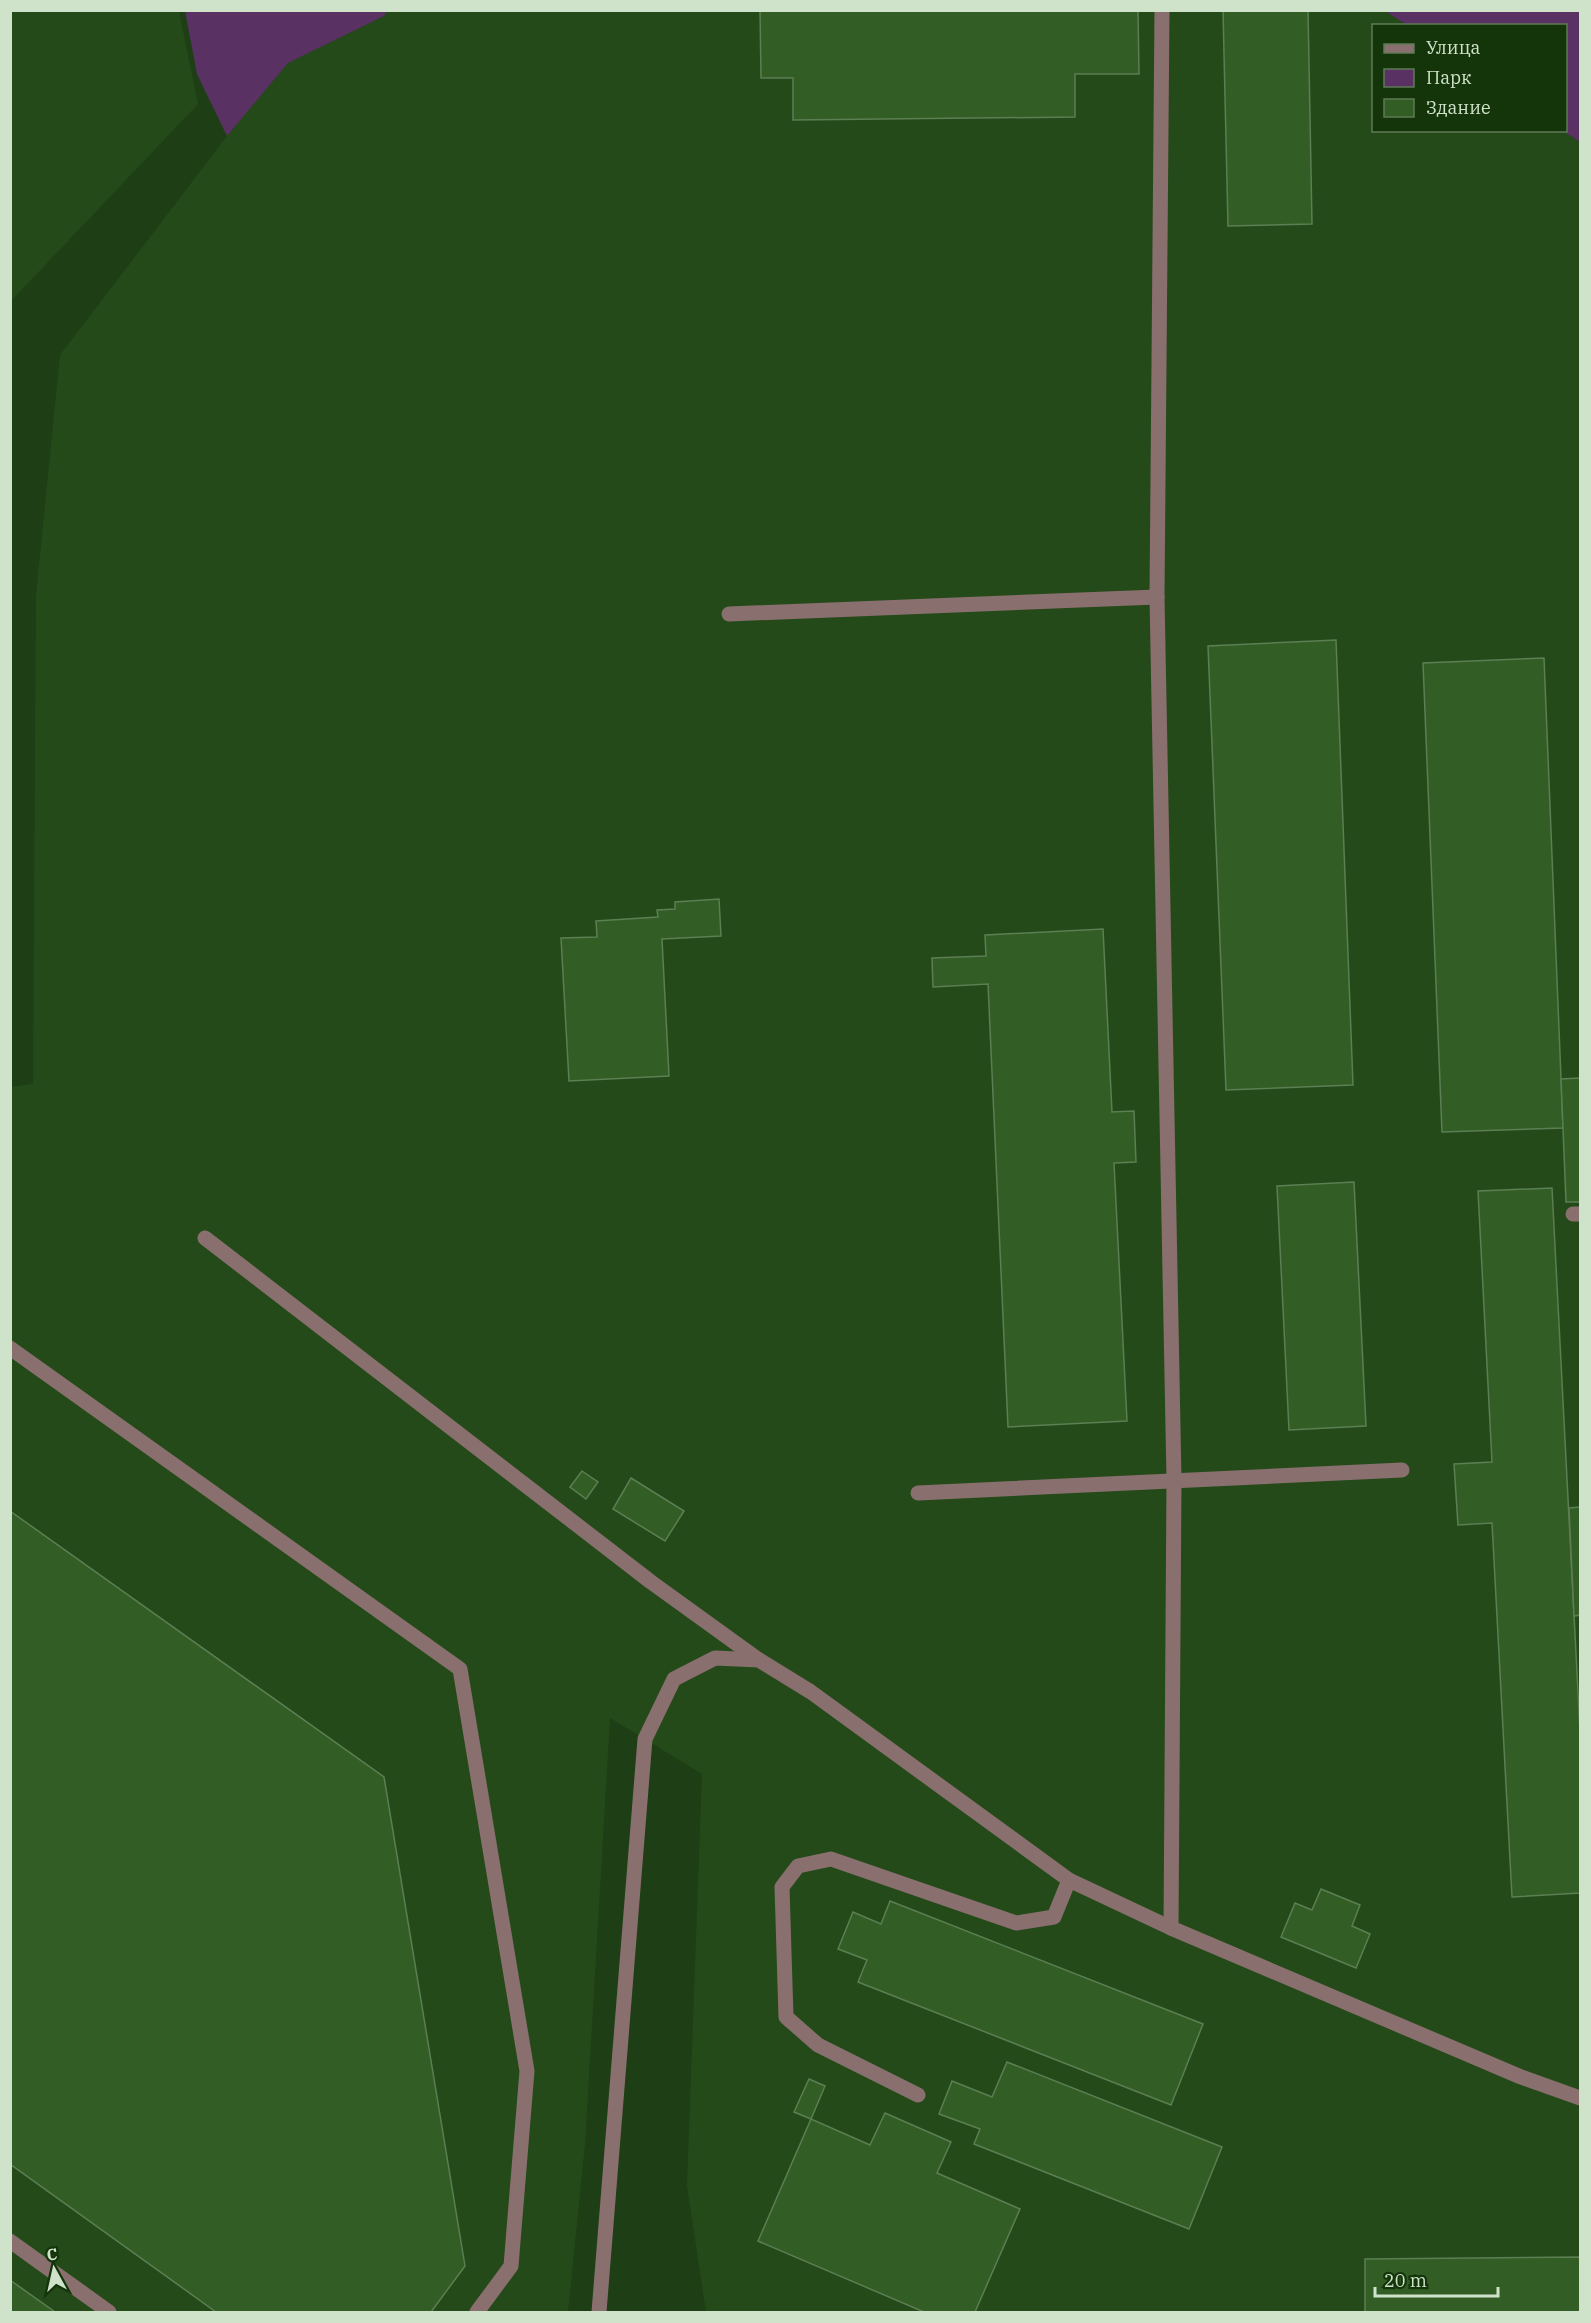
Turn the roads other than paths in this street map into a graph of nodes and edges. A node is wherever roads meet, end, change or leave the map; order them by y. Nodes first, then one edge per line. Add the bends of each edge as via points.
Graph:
1 (1162, 10) edge
2 (1157, 597) junction
3 (729, 614) dead end
4 (205, 1239) dead end
5 (10, 1348) edge
6 (1402, 1470) dead end
7 (1174, 1480) junction
8 (918, 1493) dead end
9 (759, 1660) junction
10 (1069, 1880) junction
11 (1171, 1928) junction
12 (918, 2095) dead end
13 (1581, 2098) edge
14 (10, 2241) edge
15 (109, 2313) edge
16 (477, 2313) edge
17 (599, 2313) edge

1 - 2 lane
2 - 3 lane
2 - 7 lane
4 - 9 lane via 651,1582
5 - 16 lane via 460,1669 527,2071 511,2266
6 - 7 lane
7 - 8 lane
7 - 11 lane
9 - 10 lane via 811,1692
9 - 17 lane via 715,1658 674,1679 645,1739
10 - 11 lane
10 - 12 lane via 1054,1917 1016,1923 831,1859 798,1866 782,1887 786,2017 818,2045
11 - 13 lane via 1521,2078
14 - 15 lane

